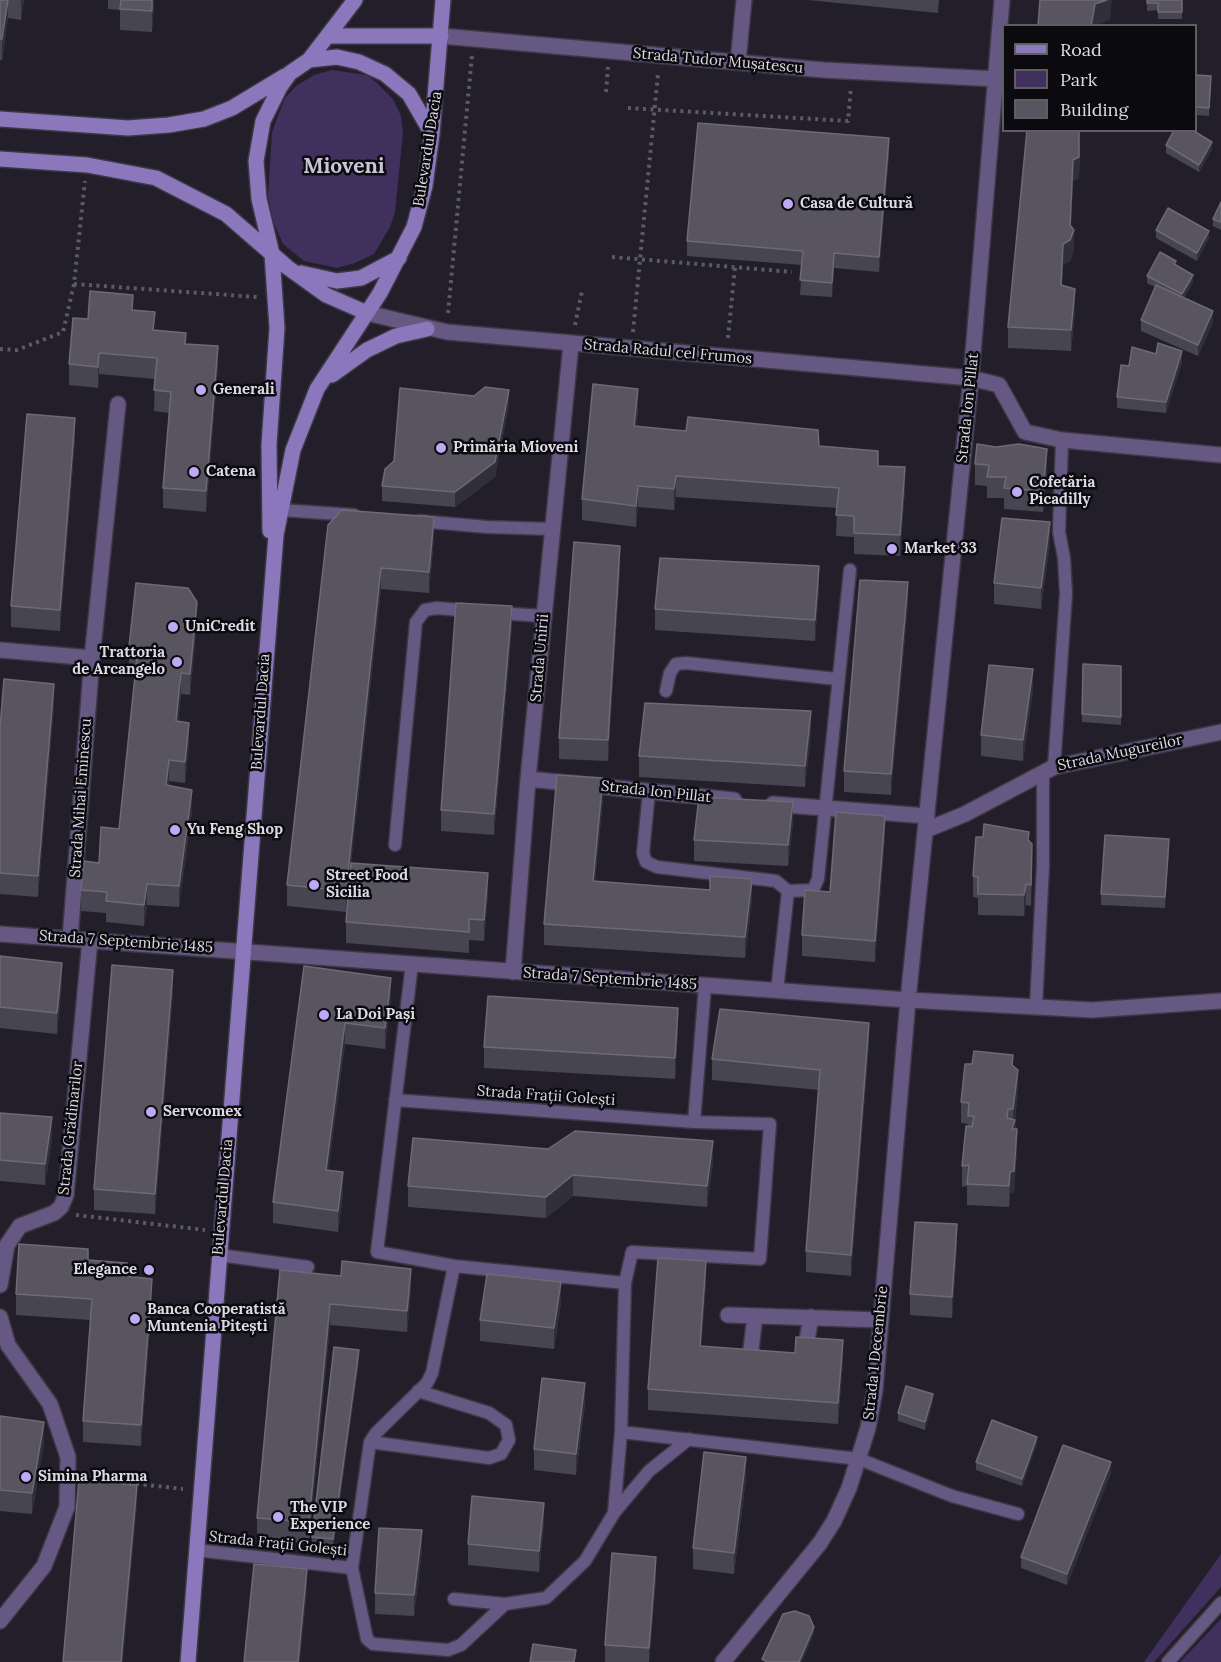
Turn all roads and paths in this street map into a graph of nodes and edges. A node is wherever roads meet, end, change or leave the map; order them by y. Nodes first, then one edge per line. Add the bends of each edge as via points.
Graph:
1 (355, 0) edge
2 (443, 0) edge
3 (744, 0) edge
4 (1002, 0) edge
5 (328, 36) junction
6 (441, 36) junction
7 (474, 39) junction
8 (609, 52) junction
9 (660, 55) junction
10 (309, 60) junction
11 (738, 62) junction
12 (853, 71) junction
13 (290, 73) junction
14 (996, 79) junction
15 (606, 92) dead end
16 (628, 108) dead end
17 (655, 109) junction
18 (0, 119) edge
19 (432, 134) junction
20 (0, 159) edge
21 (87, 165) junction
22 (272, 254) junction
23 (612, 257) dead end
24 (399, 258) junction
25 (640, 260) junction
26 (287, 267) junction
27 (735, 267) junction
28 (792, 272) edge
29 (74, 284) junction
30 (582, 291) dead end
31 (276, 298) junction
32 (367, 313) junction
33 (427, 329) junction
34 (447, 332) junction
35 (571, 344) junction
36 (0, 349) edge
37 (631, 349) junction
38 (726, 357) junction
39 (971, 378) junction
40 (317, 390) junction
41 (118, 404) dead end
42 (1062, 440) junction
43 (1221, 455) edge
44 (280, 510) junction
45 (371, 516) edge
46 (406, 520) edge
47 (552, 528) junction
48 (850, 570) dead end
49 (270, 588) junction
50 (544, 616) junction
51 (0, 650) edge
52 (92, 658) junction
53 (837, 679) junction
54 (666, 691) dead end
55 (1221, 732) edge
56 (1048, 769) junction
57 (528, 779) junction
58 (650, 791) junction
59 (825, 810) junction
60 (926, 823) junction
61 (395, 845) dead end
62 (788, 891) junction
63 (0, 934) edge
64 (70, 939) junction
65 (90, 940) junction
66 (242, 950) junction
67 (412, 964) junction
68 (513, 972) junction
69 (705, 986) junction
70 (777, 991) junction
71 (908, 1000) junction
72 (1221, 1001) edge
73 (1036, 1007) junction
74 (395, 1100) junction
75 (694, 1122) junction
76 (54, 1213) junction
77 (221, 1232) junction
78 (219, 1255) junction
79 (454, 1266) junction
80 (308, 1267) dead end
81 (625, 1282) junction
82 (0, 1286) edge
83 (728, 1315) dead end
84 (755, 1316) junction
85 (0, 1317) edge
86 (811, 1317) junction
87 (881, 1320) junction
88 (804, 1357) edge
89 (749, 1366) edge
90 (418, 1391) junction
91 (621, 1432) junction
92 (689, 1439) junction
93 (370, 1442) junction
94 (859, 1459) junction
95 (68, 1476) junction
96 (201, 1491) junction
97 (614, 1514) junction
98 (1018, 1514) dead end
99 (196, 1550) junction
100 (352, 1568) junction
101 (454, 1599) dead end
102 (1221, 1603) edge
103 (505, 1604) junction
104 (0, 1621) edge
105 (188, 1662) edge
106 (723, 1662) edge
107 (1168, 1662) edge

1 - 5 main road, Bulevardul Dacia
2 - 6 main road, Bulevardul Dacia
3 - 11 street
4 - 14 street, Strada Ion Pillat
5 - 6 main road
5 - 10 main road, Bulevardul Dacia
6 - 7 street, Strada Tudor Mușatescu
6 - 19 main road, Bulevardul Dacia
7 - 8 street, Strada Tudor Mușatescu
7 - 34 path
8 - 9 street, Strada Tudor Mușatescu
8 - 15 path
9 - 11 street, Strada Tudor Mușatescu
9 - 17 path
10 - 13 main road, Bulevardul Dacia
10 - 19 main road via 337,57 385,74 409,94
11 - 12 street, Strada Tudor Mușatescu
12 - 14 street, Strada Tudor Mușatescu
12 - 17 path via 848,121
13 - 18 main road via 232,108 169,125 128,128
13 - 22 main road, Bulevardul Dacia via 263,121 256,161 259,200
14 - 39 street, Strada Ion Pillat
16 - 17 path
17 - 25 path
19 - 24 main road, Bulevardul Dacia via 425,186 414,227
20 - 21 main road
21 - 22 main road via 132,171 182,189 226,214
21 - 29 path
22 - 26 main road
22 - 31 main road, Bulevardul Dacia
23 - 25 path
24 - 26 main road via 361,278 337,281
24 - 32 main road, Bulevardul Dacia
25 - 27 path
25 - 37 path
26 - 32 main road via 326,295
27 - 28 path
27 - 38 path
29 - 31 path
29 - 36 path via 63,332 17,350
30 - 35 path
31 - 49 main road, Bulevardul Dacia via 269,445
32 - 33 street, Strada Radul cel Frumos
32 - 40 main road, Bulevardul Dacia
33 - 34 street, Strada Radul cel Frumos
33 - 40 main road via 396,336 367,350 340,367
34 - 35 street, Strada Radul cel Frumos
35 - 37 street, Strada Radul cel Frumos
35 - 47 street, Strada Unirii
37 - 38 street, Strada Radul cel Frumos
38 - 39 street, Strada Radul cel Frumos
39 - 42 street, Strada Radul cel Frumos via 999,385 1025,432
39 - 60 street, Strada Ion Pillat
40 - 44 main road, Bulevardul Dacia via 292,450
41 - 52 street, Strada Mihai Eminescu
42 - 43 street, Strada Radul cel Frumos
42 - 56 lane via 1059,532 1066,594
44 - 45 lane
44 - 49 main road, Bulevardul Dacia
46 - 47 lane
47 - 50 street, Strada Unirii
48 - 53 lane
49 - 66 main road, Bulevardul Dacia
50 - 57 street, Strada Unirii
50 - 61 lane via 437,608 425,610 417,622
51 - 52 street
52 - 64 street, Strada Mihai Eminescu
53 - 54 lane via 686,663 676,664
53 - 59 lane
55 - 56 street, Strada Mugureilor
56 - 60 street, Strada Mugureilor via 964,814
56 - 73 lane
57 - 58 street, Strada Ion Pillat
57 - 68 street, Strada Unirii
58 - 59 street, Strada Ion Pillat
58 - 62 lane via 643,853 646,862 657,867 776,881
59 - 60 street, Strada Ion Pillat
59 - 62 lane via 818,879 813,890
60 - 71 street, Strada Ion Pillat
62 - 70 lane
63 - 64 street, Strada 7 Septembrie 1485
64 - 65 street, Strada 7 Septembrie 1485
65 - 66 street, Strada 7 Septembrie 1485
65 - 76 street, Strada Grădinarilor via 66,1195
66 - 67 street, Strada 7 Septembrie 1485
66 - 77 main road, Bulevardul Dacia
67 - 68 street, Strada 7 Septembrie 1485
67 - 74 lane
68 - 69 street, Strada 7 Septembrie 1485
69 - 70 street, Strada 7 Septembrie 1485
69 - 75 lane
70 - 71 street, Strada 7 Septembrie 1485
71 - 73 street, Strada 7 Septembrie 1485
71 - 87 street, Strada 1 Decembrie
72 - 73 street, Strada 7 Septembrie 1485 via 1092,1010
74 - 75 lane, Strada Frații Golești
74 - 79 lane via 377,1252
75 - 81 lane, Strada Frații Golești via 770,1124 760,1259 633,1252
76 - 77 path
76 - 82 street, Strada Grădinarilor via 20,1226 7,1245
77 - 78 main road, Bulevardul Dacia
78 - 80 lane
78 - 96 main road, Bulevardul Dacia
79 - 81 lane
79 - 90 lane via 432,1372
81 - 91 lane, Strada Frații Golești
83 - 84 street
84 - 86 street
84 - 89 street
85 - 95 street via 8,1345 50,1404 69,1457
86 - 87 street
86 - 88 street
87 - 94 street, Strada 1 Decembrie via 874,1390
90 - 93 lane
90 - 93 lane via 489,1413 506,1425 508,1440 501,1454 489,1458
91 - 92 lane
91 - 97 lane, Strada Frații Golești
92 - 94 lane
92 - 97 lane via 649,1472
93 - 100 lane, Strada Frații Golești
94 - 98 lane via 952,1496
94 - 106 street, Strada 1 Decembrie via 834,1521 820,1543
95 - 96 path
95 - 104 street via 67,1507 44,1566
96 - 99 main road, Bulevardul Dacia
97 - 103 lane, Strada Frații Golești via 585,1561 546,1598
99 - 100 lane, Strada Frații Golești
99 - 105 main road, Bulevardul Dacia
100 - 103 lane via 367,1639 373,1644 448,1650 461,1645
101 - 103 lane, Strada Frații Golești
102 - 107 lane

